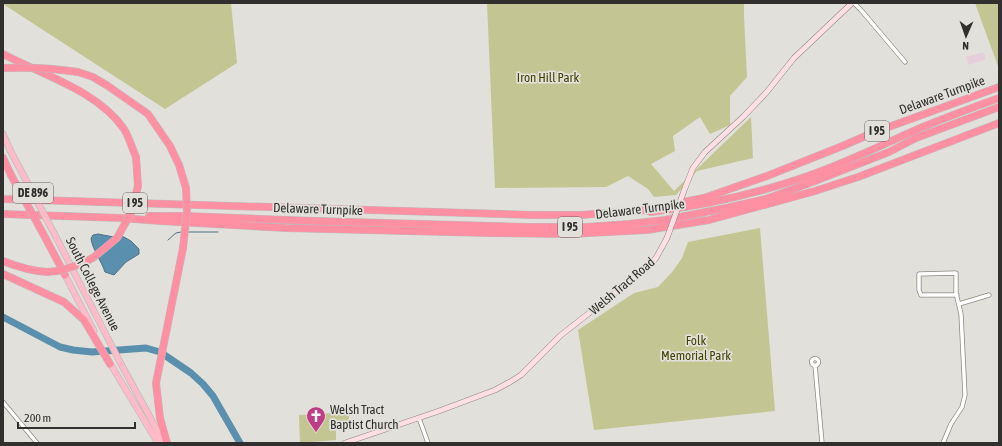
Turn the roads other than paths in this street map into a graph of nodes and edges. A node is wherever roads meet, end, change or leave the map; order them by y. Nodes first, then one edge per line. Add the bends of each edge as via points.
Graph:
1 (853, 3) edge
2 (3, 54) edge
3 (905, 62) dead end
4 (3, 68) edge
5 (999, 87) edge
6 (999, 98) edge
7 (999, 107) edge
8 (999, 122) edge
9 (3, 134) edge
10 (3, 158) edge
11 (3, 199) edge
12 (644, 210) junction
13 (3, 214) edge
14 (121, 218) junction
15 (3, 261) edge
16 (3, 274) edge
17 (65, 275) joint
18 (957, 295) junction
19 (989, 295) dead end
20 (959, 304) junction
21 (98, 343) junction
22 (110, 364) joint
23 (815, 365) dead end
24 (3, 402) edge
25 (419, 418) junction
26 (37, 443) edge
27 (158, 443) edge
28 (166, 443) edge
29 (345, 443) edge
30 (428, 443) edge
31 (822, 443) edge
32 (943, 443) edge

1 - 3 street
1 - 25 street, Welsh Tract Road, bridge via 794,58 766,93 705,152 693,168 667,238 647,268 561,335 515,379 495,390
2 - 15 highway, bridge via 76,89 105,108 124,130 136,157 138,186 132,213 117,238 82,264 58,271 35,272
4 - 28 highway, bridge via 56,68 78,72 108,86 148,114 170,146 179,165 186,188 187,212 183,248 156,383
5 - 12 highway, Delaware Turnpike / I 95 via 872,133 732,189 704,198
6 - 12 highway, Delaware Turnpike / I 95 via 800,179 723,200 655,211
7 - 14 highway, Delaware Turnpike / I 95 via 766,199 643,222 587,227 529,227 186,216
8 - 14 highway, Delaware Turnpike / I 95 via 815,191 709,220 647,230 569,234 490,233 286,228
9 - 28 main road, South College Avenue / DE 896, bridge via 109,342
10 - 17 highway, South College Avenue / DE 896, bridge
11 - 12 highway, Delaware Turnpike / I 95 via 533,215 581,215
13 - 14 highway, Delaware Turnpike / I 95
16 - 21 highway via 64,302 84,320
17 - 21 main road, South College Avenue / DE 896
18 - 18 street via 956,273 919,274 921,295
18 - 20 street
19 - 20 street
20 - 32 street via 962,314 965,395 962,407
21 - 22 highway
22 - 27 main road
23 - 31 street
24 - 26 street
25 - 29 street, Welsh Tract Road
25 - 30 street

